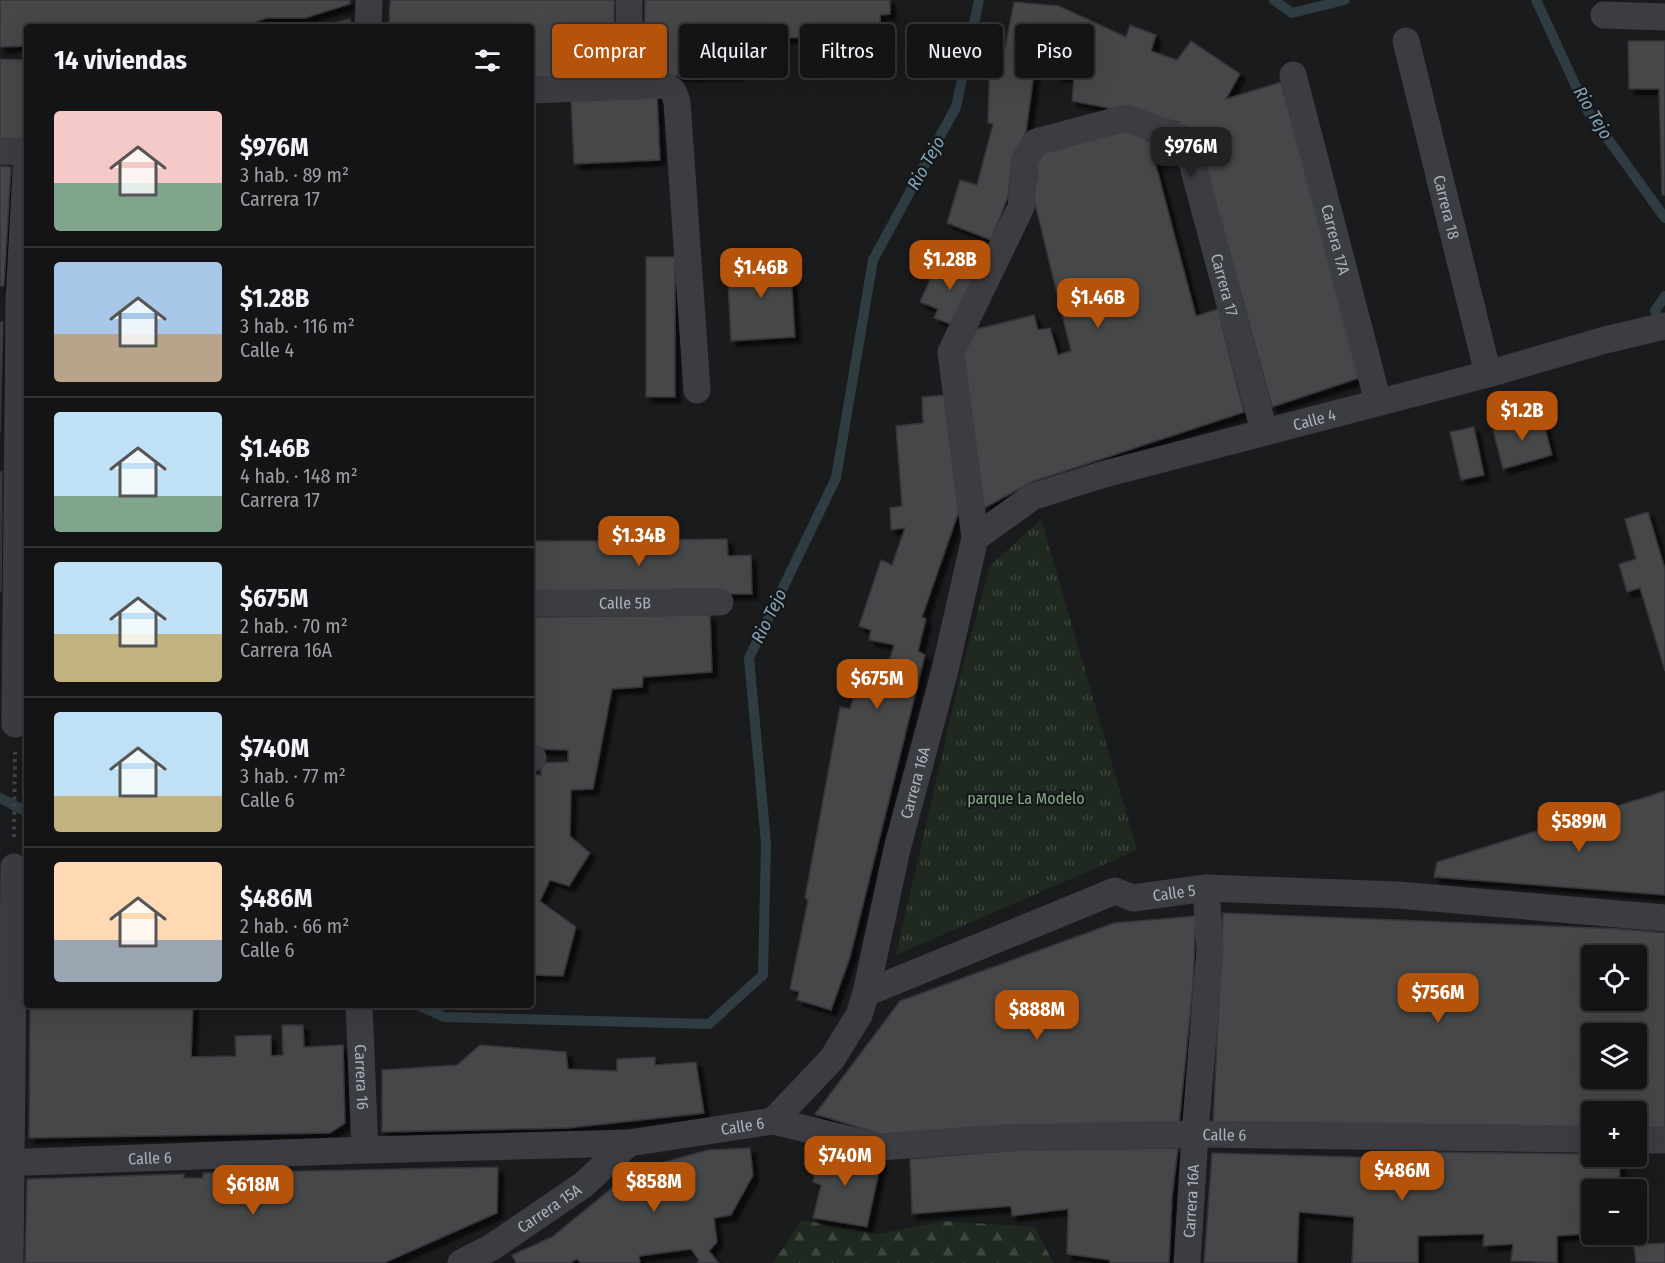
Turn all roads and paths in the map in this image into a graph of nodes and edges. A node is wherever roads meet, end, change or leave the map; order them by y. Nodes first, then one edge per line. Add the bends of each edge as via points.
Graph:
1 (369, 0) edge
2 (629, 0) edge
3 (1662, 12) edge
4 (1604, 15) dead end
5 (368, 24) edge
6 (1406, 41) dead end
7 (1293, 75) dead end
8 (629, 87) junction
9 (534, 90) edge
10 (0, 151) edge
11 (24, 152) edge
12 (24, 189) edge
13 (15, 301) edge
14 (1665, 327) edge
15 (1488, 374) junction
16 (697, 390) dead end
17 (1378, 402) junction
18 (1264, 431) junction
19 (15, 461) edge
20 (975, 538) junction
21 (720, 602) dead end
22 (534, 603) edge
23 (14, 608) edge
24 (15, 724) joint
25 (14, 867) joint
26 (1206, 888) junction
27 (1665, 918) edge
28 (866, 993) junction
29 (359, 1008) edge
30 (773, 1121) junction
31 (1195, 1134) junction
32 (1581, 1139) edge
33 (1647, 1140) edge
34 (1665, 1140) edge
35 (629, 1143) junction
36 (365, 1150) junction
37 (6, 1163) edge
38 (496, 1255) edge
39 (10, 1263) edge
40 (461, 1263) edge
41 (1187, 1263) edge

1 - 5 street
2 - 8 street
3 - 4 street
6 - 15 street, Carrera 18
7 - 17 street, Carrera 17A
8 - 9 street
8 - 16 street via 661,85 675,92
10 - 11 street
12 - 13 street
13 - 19 street
14 - 15 street, Calle 4 via 1605,339
15 - 17 street, Calle 4
17 - 18 street, Calle 4
18 - 20 street, Calle 4 via 1032,497
18 - 20 street, Carrera 17 via 1186,140 1126,118 1036,142 1025,159 1021,207 951,352
19 - 23 street
20 - 28 street, Carrera 16A via 944,674 897,849
21 - 22 street, Calle 5B
23 - 24 street
24 - 25 path
25 - 37 street
26 - 27 street, Calle 5 via 1398,895
26 - 28 street, Calle 5 via 1133,898 1115,891
26 - 31 street, Carrera 16A via 1210,949
28 - 30 street via 832,1059
29 - 36 street, Carrera 16
30 - 31 street, Calle 6 via 880,1147 1000,1138
30 - 35 street, Calle 6
31 - 32 street, Calle 6
31 - 41 street, Carrera 16A
33 - 34 street
35 - 36 street, Calle 6
35 - 38 street, Carrera 15A
36 - 37 street, Calle 6
37 - 39 street
38 - 40 street, Carrera 15A

